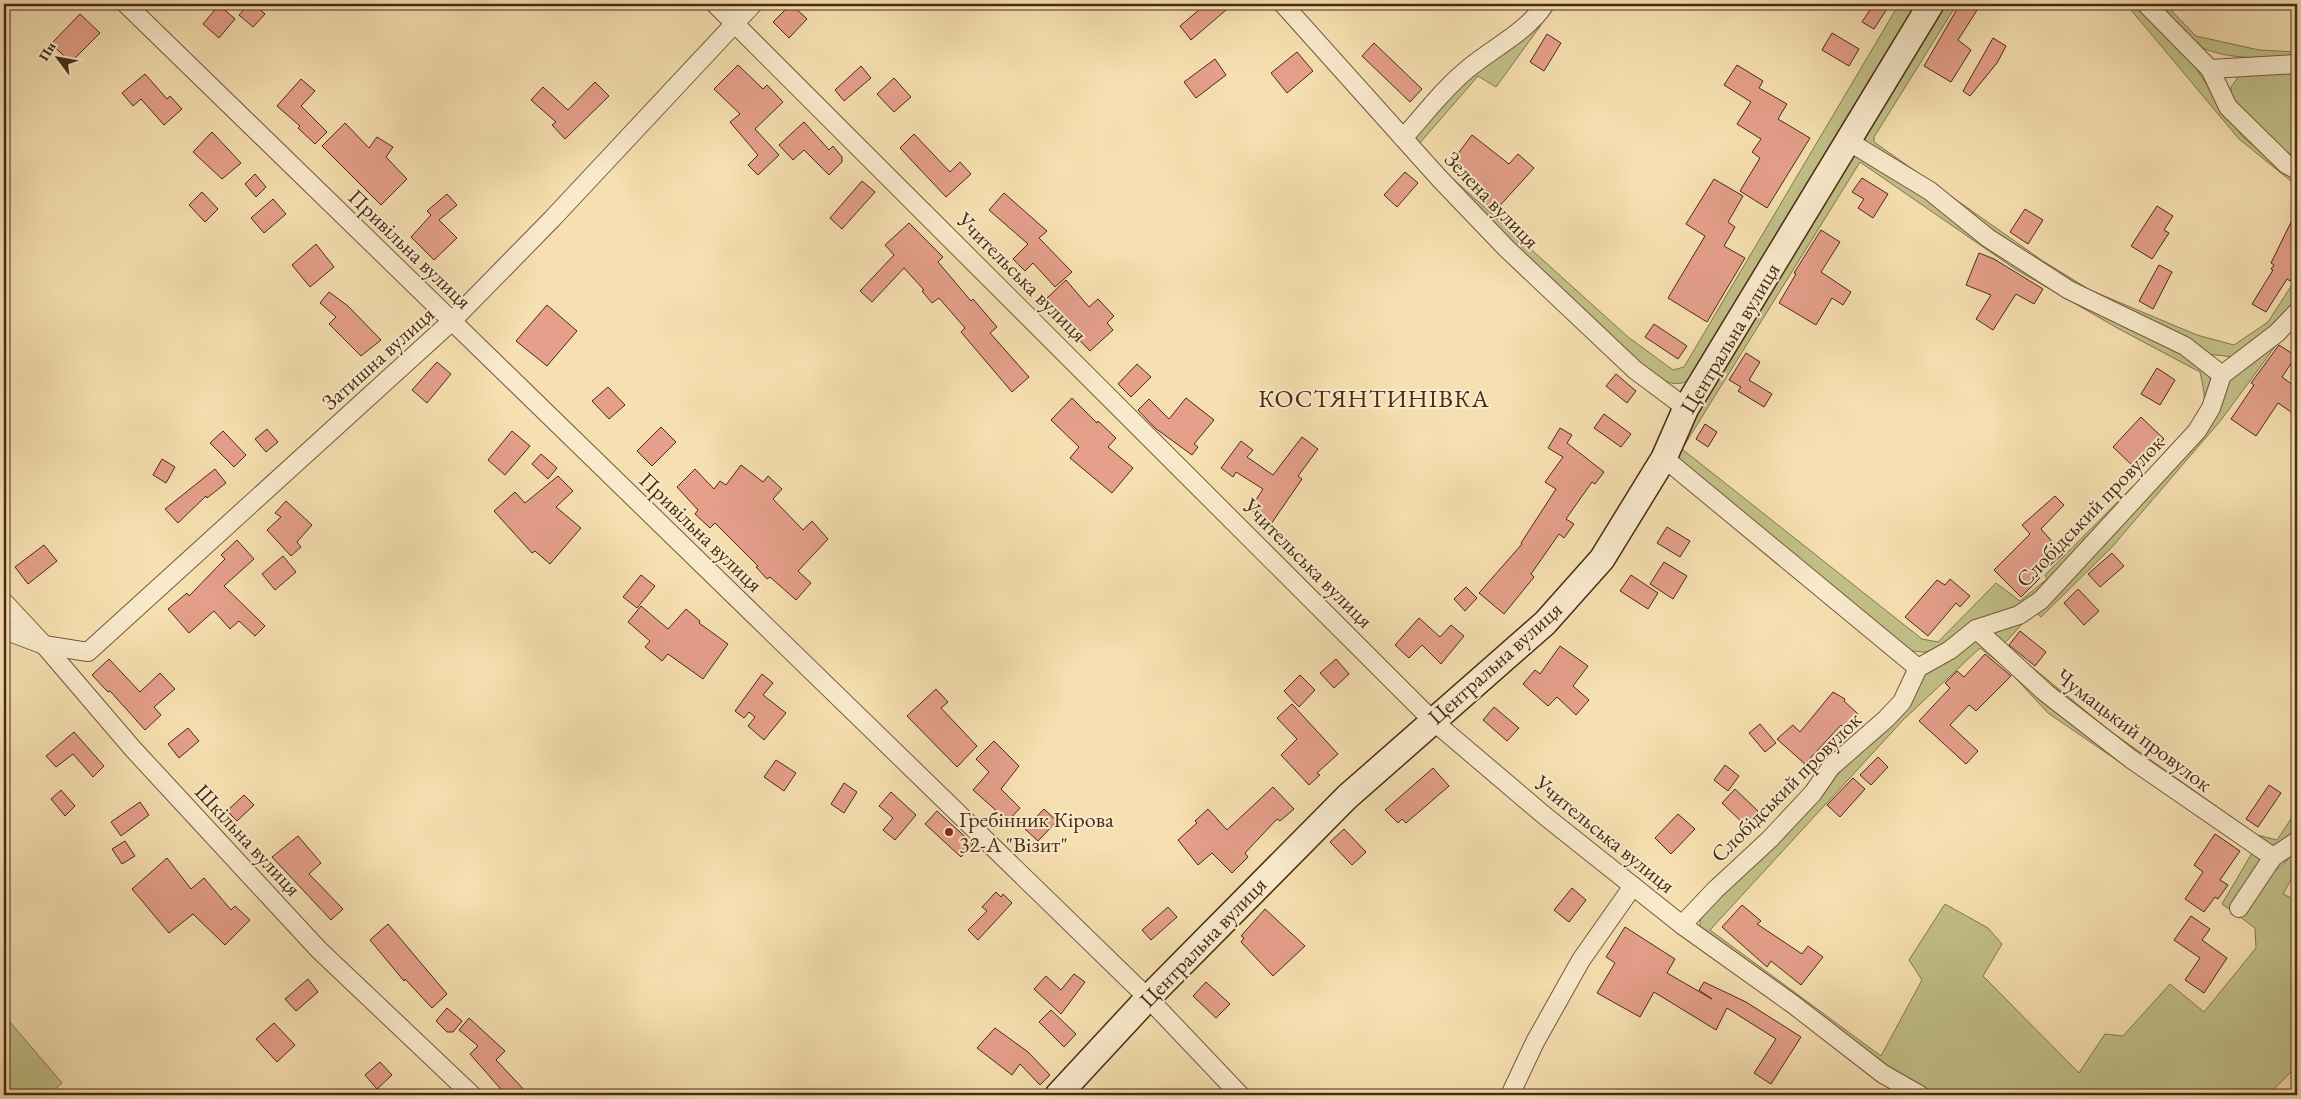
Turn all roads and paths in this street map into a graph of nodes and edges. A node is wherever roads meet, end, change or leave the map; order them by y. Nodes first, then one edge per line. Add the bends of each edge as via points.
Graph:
1 (126, 4) edge
2 (715, 4) edge
3 (753, 4) edge
4 (1283, 4) edge
5 (1545, 4) edge
6 (1932, 4) edge
7 (2146, 4) edge
8 (736, 24) junction
9 (2297, 64) edge
10 (2210, 68) junction
11 (1403, 138) junction
12 (1848, 141) junction
13 (2297, 170) edge
14 (2297, 312) edge
15 (452, 321) junction
16 (2222, 375) junction
17 (1686, 408) junction
18 (1664, 458) junction
19 (4, 602) edge
20 (4, 630) edge
21 (1976, 630) junction
22 (44, 645) junction
23 (1918, 668) junction
24 (1432, 720) junction
25 (2297, 840) edge
26 (2273, 857) junction
27 (1633, 886) junction
28 (2239, 908) dead end
29 (1682, 925) junction
30 (1148, 998) junction
31 (472, 1095) edge
32 (1058, 1095) edge
33 (1240, 1095) edge
34 (1510, 1095) edge
35 (1920, 1095) edge

1 - 15 street, Привільна вулиця
2 - 8 street, Учительська вулиця
3 - 8 street, Затишна вулиця
4 - 11 street, Зелена вулиця
5 - 11 street via 1524,28 1447,87
6 - 12 street, Центральна вулиця
7 - 10 street
8 - 15 street, Затишна вулиця
8 - 24 street, Учительська вулиця
9 - 10 street
10 - 13 street via 2228,107 2286,164
11 - 17 street, Зелена вулиця via 1506,248 1635,370
12 - 16 street via 1930,191 1988,238 2069,290 2185,346
12 - 17 street, Центральна вулиця
14 - 16 street via 2277,333
15 - 22 street, Затишна вулиця via 88,652
15 - 30 street, Привільна вулиця
16 - 21 street, Слобідський провулок via 2211,408 2197,431 2042,600 2019,614
17 - 18 street, Центральна вулиця
18 - 23 street
18 - 24 street, Центральна вулиця via 1602,558 1545,623
19 - 22 street, Шкільна вулиця
20 - 22 street
21 - 23 street, Слобідський провулок
21 - 26 street, Чумацький провулок via 2046,694 2123,753
22 - 31 street, Шкільна вулиця via 132,749 319,950
23 - 29 street, Слобідський провулок via 1902,702 1832,767 1813,793 1770,839 1714,890
24 - 27 street, Учительська вулиця
24 - 30 street, Центральна вулиця via 1347,797
25 - 26 street
26 - 28 street
27 - 29 street, Учительська вулиця
27 - 34 street via 1581,960 1535,1042
29 - 35 street, Учительська вулиця via 1883,1074
30 - 32 street, Центральна вулиця
30 - 33 street, Привільна вулиця

